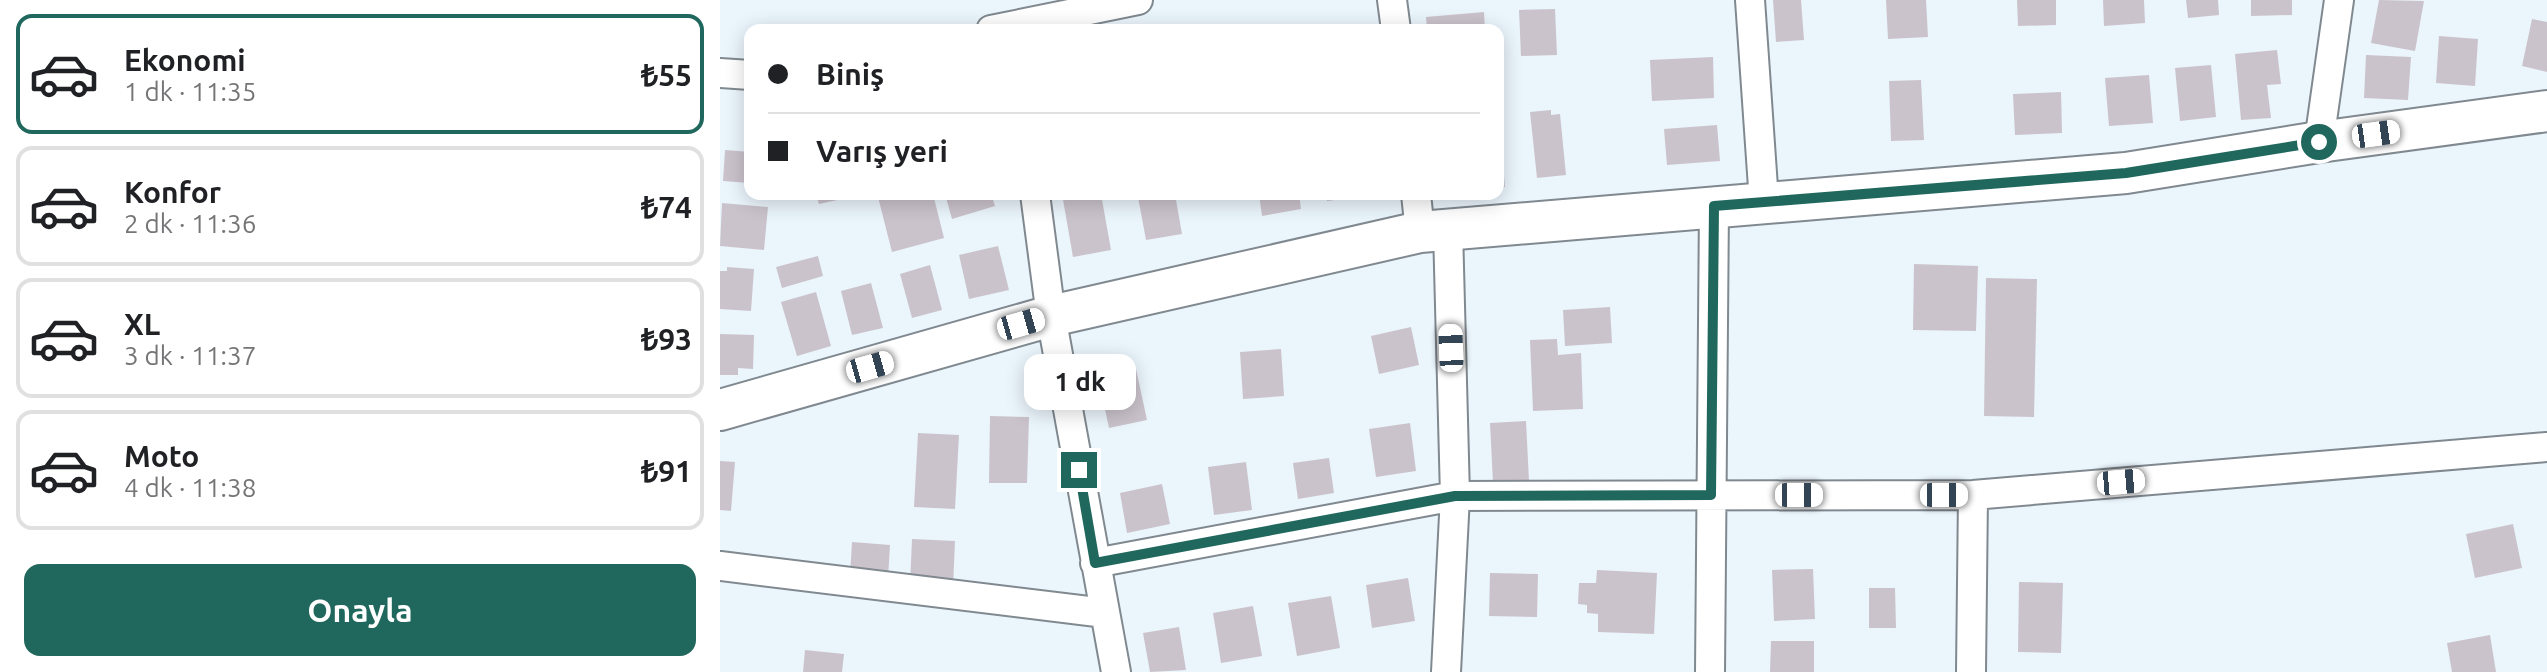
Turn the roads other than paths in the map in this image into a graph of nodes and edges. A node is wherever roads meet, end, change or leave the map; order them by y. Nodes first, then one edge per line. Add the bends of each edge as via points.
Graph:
1 (1138, 0) edge
2 (1392, 0) edge
3 (1750, 0) edge
4 (2339, 0) edge
5 (1008, 21) edge
6 (1395, 24) edge
7 (720, 73) edge
8 (744, 75) edge
9 (2547, 111) edge
10 (2319, 142) junction
11 (1036, 200) edge
12 (1764, 202) junction
13 (1714, 206) junction
14 (1428, 218) edge
15 (1051, 316) junction
16 (720, 410) edge
17 (2547, 447) edge
18 (1711, 495) junction
19 (1973, 495) junction
20 (1455, 496) junction
21 (1095, 563) junction
22 (720, 566) edge
23 (1105, 613) junction
24 (1116, 672) edge
25 (1446, 672) edge
26 (1710, 672) edge
27 (1971, 672) edge

1 - 5 street
2 - 6 street
3 - 12 street
4 - 10 street
7 - 8 street
9 - 10 street
10 - 12 street via 2126,173
11 - 15 street
12 - 13 street
13 - 14 street
13 - 18 street
14 - 15 street
14 - 20 street
15 - 16 street
15 - 21 street
17 - 19 street
18 - 19 street
18 - 20 street
18 - 26 street
19 - 27 street
20 - 21 street
20 - 25 street
21 - 23 street
22 - 23 street
23 - 24 street

